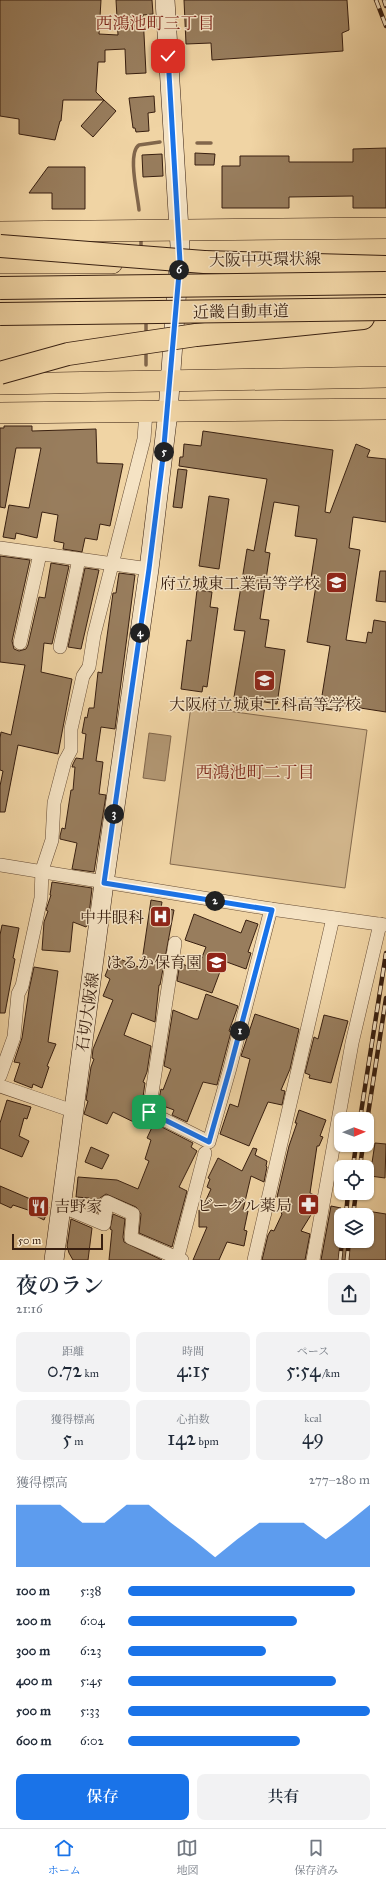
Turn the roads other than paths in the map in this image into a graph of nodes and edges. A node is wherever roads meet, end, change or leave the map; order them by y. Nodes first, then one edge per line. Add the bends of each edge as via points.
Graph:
1 (165, 0) edge
2 (386, 228) edge
3 (179, 230) junction
4 (0, 232) edge
5 (0, 246) edge
6 (386, 257) edge
7 (180, 262) junction
8 (0, 263) edge
9 (386, 267) edge
10 (386, 283) edge
11 (0, 288) edge
12 (386, 309) edge
13 (0, 314) edge
14 (386, 315) edge
15 (0, 373) edge
16 (386, 377) edge
17 (170, 381) junction
18 (0, 384) edge
19 (386, 410) edge
20 (146, 412) junction
21 (168, 412) junction
22 (0, 413) edge
23 (0, 548) edge
24 (40, 554) junction
25 (79, 559) junction
26 (113, 564) junction
27 (149, 569) junction
28 (20, 644) dead end
29 (60, 647) dead end
30 (0, 865) edge
31 (42, 870) junction
32 (104, 883) junction
33 (272, 910) junction
34 (333, 918) junction
35 (383, 924) edge
36 (175, 943) dead end
37 (0, 1076) edge
38 (0, 1086) edge
39 (73, 1111) junction
40 (205, 1153) dead end
41 (62, 1206) junction
42 (179, 1259) edge
43 (54, 1260) edge
44 (254, 1260) edge
45 (312, 1260) edge

1 - 3 main road, 石切大阪線
2 - 3 main road
3 - 4 main road
3 - 7 main road, 石切大阪線
5 - 9 highway, bridge via 204,262
6 - 7 main road, 大阪中央環状線 via 209,259
7 - 8 main road, 大阪中央環状線
7 - 17 main road, 石切大阪線
10 - 11 highway, 近畿自動車道, bridge
12 - 13 highway, 近畿自動車道, bridge
14 - 15 highway, bridge via 99,348 38,361
16 - 17 main road
17 - 18 main road
17 - 21 main road, 石切大阪線
19 - 21 main road
20 - 21 main road
20 - 22 main road
20 - 26 street via 144,439
21 - 27 main road, 石切大阪線
23 - 24 street
24 - 25 street
24 - 28 street
25 - 26 street
25 - 29 street
26 - 27 street
26 - 31 street via 94,635 89,667 83,676 72,722 70,750 54,803 52,840
27 - 32 main road, 石切大阪線
30 - 31 street
31 - 32 street
31 - 37 street via 41,898 22,986 18,994 14,1037
32 - 33 street
32 - 39 main road, 石切大阪線
33 - 34 street
33 - 36 street via 209,1142 149,1112
34 - 35 street
34 - 44 street
35 - 45 street via 352,1043
38 - 39 street
39 - 41 main road, 石切大阪線
40 - 42 street
41 - 42 street via 104,1224 107,1202 133,1214 131,1238
41 - 43 main road, 石切大阪線

